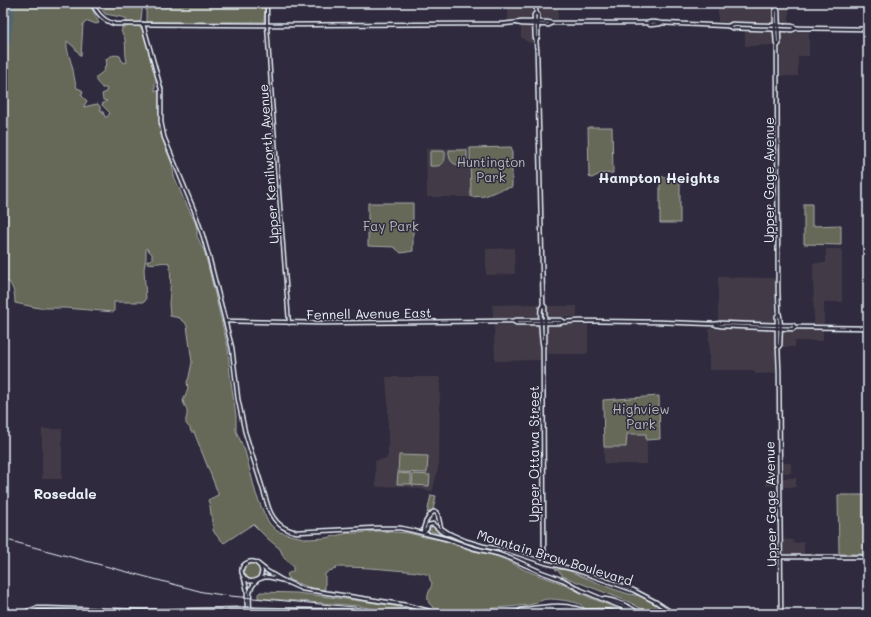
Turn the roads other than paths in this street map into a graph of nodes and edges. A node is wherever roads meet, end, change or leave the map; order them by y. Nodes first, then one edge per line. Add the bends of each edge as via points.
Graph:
1 (92, 3) edge
2 (267, 3) edge
3 (536, 3) edge
4 (777, 3) edge
5 (536, 23) junction
6 (143, 24) junction
7 (267, 25) junction
8 (777, 28) junction
9 (868, 29) edge
10 (543, 305) junction
11 (225, 321) junction
12 (541, 321) junction
13 (545, 321) junction
14 (289, 323) junction
15 (778, 326) junction
16 (868, 328) edge
17 (543, 346) junction
18 (426, 529) junction
19 (423, 532) junction
20 (450, 534) junction
21 (431, 535) junction
22 (781, 557) junction
23 (868, 557) edge
24 (544, 562) junction
25 (258, 564) junction
26 (242, 574) junction
27 (257, 580) junction
28 (282, 580) junction
29 (602, 598) junction
30 (628, 606) junction
31 (216, 610) junction
32 (583, 610) junction
33 (511, 613) junction
34 (18, 614) edge
35 (216, 614) edge
36 (248, 614) edge
37 (373, 614) edge
38 (440, 614) edge
39 (500, 614) edge
40 (586, 614) edge
41 (592, 614) edge
42 (608, 614) edge
43 (613, 614) edge
44 (617, 614) edge
45 (636, 614) edge
46 (642, 614) edge
47 (674, 614) edge
48 (781, 614) edge

1 - 6 main road via 98,14 111,23
2 - 7 street, Upper Kenilworth Avenue
3 - 5 main road, Upper Ottawa Street
4 - 8 main road, Upper Gage Avenue
5 - 7 main road
5 - 8 main road via 728,26 732,24
5 - 10 main road, Upper Ottawa Street
6 - 7 main road
6 - 11 main road via 161,93 164,137 203,236
7 - 14 street, Upper Kenilworth Avenue
8 - 9 main road via 792,26
8 - 15 main road, Upper Gage Avenue
10 - 12 main road, Upper Ottawa Street
10 - 13 main road, Upper Ottawa Street
11 - 14 main road, Fennell Avenue East
11 - 19 main road via 232,348 245,432 269,510 275,520 283,528 297,532 376,528 400,528
12 - 13 main road, Fennell Avenue East
12 - 14 main road, Fennell Avenue East
12 - 17 main road, Upper Ottawa Street
13 - 15 main road, Fennell Avenue East
13 - 17 main road, Upper Ottawa Street
15 - 16 main road, Fennell Avenue East
15 - 22 main road, Upper Gage Avenue
17 - 24 main road, Upper Ottawa Street
18 - 19 main road
18 - 20 main road, Mountain Brow Boulevard via 428,525 433,524 442,533
18 - 21 main road
19 - 20 main road via 430,514 435,512 442,528
19 - 21 main road
20 - 24 main road, Mountain Brow Boulevard via 475,544
21 - 29 main road via 512,559
22 - 23 main road
22 - 48 main road, Upper Gage Avenue
24 - 47 main road, Mountain Brow Boulevard via 633,590
25 - 26 main road via 247,563
25 - 27 main road via 262,572
25 - 28 main road
26 - 27 main road via 248,581
26 - 36 main road via 247,590
27 - 28 main road via 270,577
27 - 36 main road via 250,592
28 - 38 main road via 308,590 406,605
29 - 30 main road
29 - 45 main road
30 - 45 main road via 635,610
30 - 46 main road
31 - 34 street via 37,608
31 - 35 main road
31 - 37 street, bridge via 343,611
32 - 33 main road via 555,606
32 - 41 main road
32 - 44 main road via 609,611
33 - 39 main road
33 - 40 main road via 558,608
42 - 43 main road

